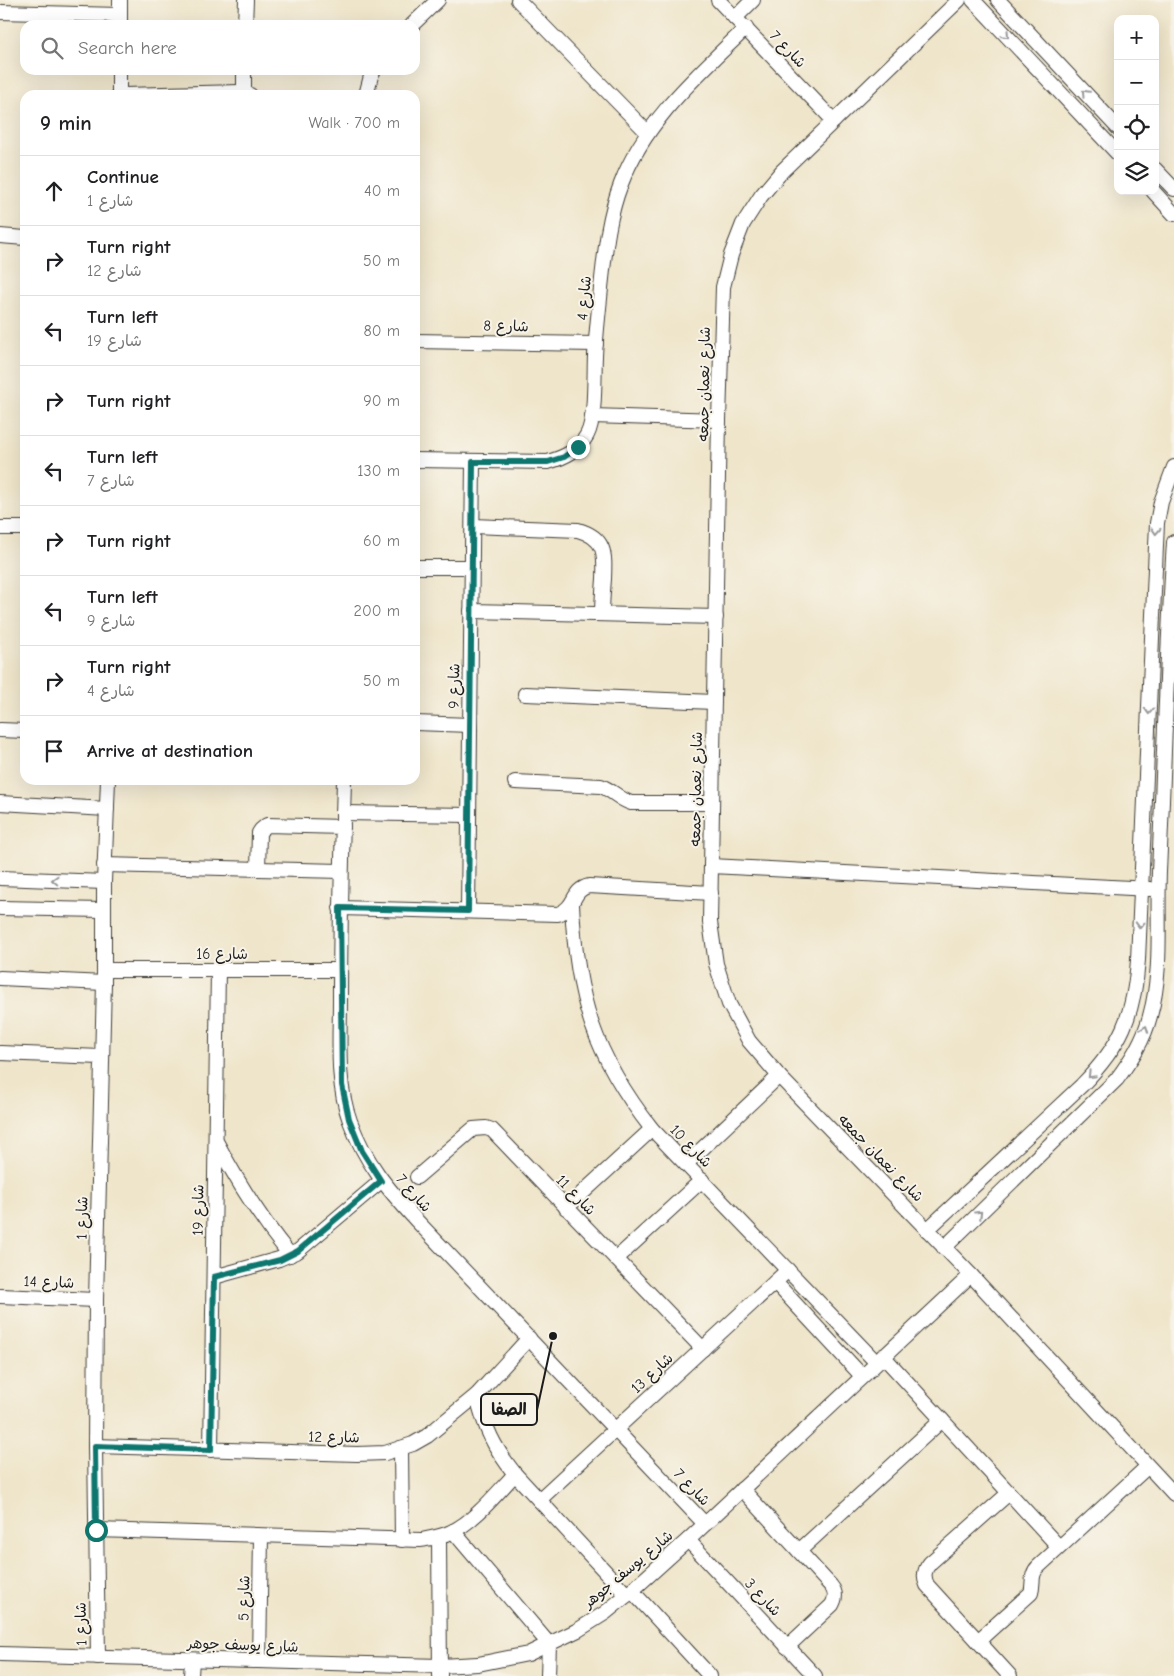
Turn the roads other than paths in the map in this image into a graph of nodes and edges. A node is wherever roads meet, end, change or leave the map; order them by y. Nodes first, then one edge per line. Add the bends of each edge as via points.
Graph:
1 (120, 0) edge
2 (246, 0) edge
3 (438, 0) edge
4 (518, 0) edge
5 (718, 0) edge
6 (753, 0) edge
7 (959, 0) edge
8 (973, 0) edge
9 (998, 0) edge
10 (0, 12) edge
11 (735, 18) junction
12 (120, 20) edge
13 (245, 20) edge
14 (417, 20) edge
15 (746, 28) junction
16 (119, 75) edge
17 (245, 75) edge
18 (372, 75) edge
19 (119, 90) edge
20 (246, 90) edge
21 (367, 90) edge
22 (834, 121) junction
23 (1114, 124) edge
24 (648, 133) junction
25 (1114, 150) edge
26 (1159, 173) edge
27 (1174, 189) edge
28 (1157, 195) edge
29 (1174, 214) edge
30 (0, 236) edge
31 (20, 238) edge
32 (420, 341) edge
33 (596, 344) junction
34 (592, 416) junction
35 (719, 420) junction
36 (420, 460) edge
37 (473, 462) junction
38 (1174, 467) edge
39 (473, 526) junction
40 (0, 528) edge
41 (20, 528) edge
42 (1174, 542) edge
43 (420, 567) edge
44 (472, 567) junction
45 (471, 611) junction
46 (602, 614) junction
47 (716, 617) junction
48 (1150, 684) junction
49 (1168, 685) junction
50 (526, 694) dead end
51 (714, 702) junction
52 (1170, 705) edge
53 (420, 723) edge
54 (1170, 723) edge
55 (470, 725) junction
56 (0, 730) edge
57 (20, 731) edge
58 (515, 782) dead end
59 (108, 785) edge
60 (344, 785) edge
61 (0, 803) edge
62 (712, 803) junction
63 (107, 809) junction
64 (343, 812) junction
65 (469, 815) junction
66 (342, 827) junction
67 (104, 865) junction
68 (711, 866) junction
69 (258, 868) junction
70 (341, 871) junction
71 (0, 878) edge
72 (104, 882) junction
73 (1141, 889) junction
74 (1158, 890) junction
75 (711, 893) junction
76 (572, 904) junction
77 (0, 908) edge
78 (340, 908) junction
79 (103, 910) junction
80 (468, 911) junction
81 (218, 970) junction
82 (340, 970) junction
83 (104, 976) junction
84 (0, 978) edge
85 (0, 1053) edge
86 (101, 1057) junction
87 (779, 1076) junction
88 (652, 1129) junction
89 (216, 1141) junction
90 (686, 1164) junction
91 (417, 1177) dead end
92 (702, 1180) junction
93 (381, 1181) junction
94 (566, 1208) junction
95 (927, 1230) junction
96 (944, 1248) junction
97 (290, 1256) junction
98 (616, 1259) junction
99 (788, 1270) junction
100 (971, 1275) junction
101 (214, 1277) junction
102 (775, 1282) junction
103 (0, 1296) edge
104 (96, 1300) junction
105 (528, 1338) junction
106 (702, 1349) junction
107 (880, 1359) junction
108 (862, 1376) junction
109 (477, 1395) junction
110 (942, 1420) junction
111 (615, 1430) junction
112 (95, 1446) junction
113 (400, 1448) junction
114 (211, 1450) junction
115 (1147, 1467) junction
116 (515, 1474) junction
117 (742, 1489) junction
118 (1009, 1493) junction
119 (1174, 1494) edge
120 (539, 1500) junction
121 (706, 1524) junction
122 (96, 1530) junction
123 (453, 1532) junction
124 (262, 1536) junction
125 (439, 1537) junction
126 (402, 1540) junction
127 (688, 1540) junction
128 (1059, 1547) junction
129 (799, 1551) junction
130 (630, 1593) junction
131 (978, 1641) junction
132 (549, 1644) junction
133 (787, 1647) junction
134 (0, 1654) edge
135 (98, 1657) junction
136 (192, 1660) junction
137 (259, 1662) junction
138 (359, 1670) edge
139 (440, 1671) edge
140 (192, 1676) edge
141 (548, 1676) edge
142 (710, 1676) edge
143 (814, 1676) edge
144 (1010, 1676) edge

1 - 12 street
2 - 13 street
3 - 14 street
4 - 24 street
5 - 11 street, شارع 7
6 - 11 street
7 - 22 street, شارع نعمان جمعه
8 -> 25 street
23 -> 9 street
10 - 12 street
11 - 15 street, شارع 7
15 - 22 street, شارع 7
15 - 24 street, شارع 4 via 662,112
16 - 19 street
17 - 20 street
18 - 21 street
22 - 35 street, شارع نعمان جمعه via 760,196 730,255 723,287
24 - 33 street, شارع 4 via 632,158 611,214 605,243
26 - 27 street
28 - 29 street
30 - 31 street
32 - 33 street, شارع 8
33 - 34 street, شارع 4
34 - 35 street
34 - 37 street, شارع 4 via 588,433 578,447 564,457 548,462
35 - 47 street, شارع نعمان جمعه
36 - 37 street, شارع 4
37 - 39 street, شارع 9
38 -> 48 street via 1157,523
39 - 44 street, شارع 9
39 - 46 street via 588,533 602,548 604,558
40 - 41 street
42 - 49 street
43 - 44 street
44 - 45 street, شارع 9
45 - 46 street
45 - 55 street, شارع 9
46 - 47 street
47 - 51 street, شارع نعمان جمعه
48 - 49 street
48 -> 73 street
49 - 52 street
50 - 51 street
51 - 62 street, شارع نعمان جمعه
52 - 54 street
53 - 55 street
54 - 74 street
55 - 65 street, شارع 9
56 - 57 street
58 - 62 street via 601,786 632,802
59 - 63 street, شارع 1
60 - 64 street, شارع 7
61 - 63 street
62 - 68 street, شارع نعمان جمعه
63 - 67 street, شارع 1
64 - 65 street
64 - 66 street, شارع 7
65 - 80 street, شارع 9
66 - 69 street via 267,825 259,834
66 - 70 street, شارع 7
67 - 69 street
67 - 72 street, شارع 1
68 - 73 street
68 - 75 street, شارع نعمان جمعه
69 - 70 street
70 - 78 street, شارع 7
72 -> 71 street
72 - 79 street, شارع 1
73 - 74 street
73 -> 95 street via 1136,988 1129,1015 1102,1065
96 -> 74 street via 1098,1099 1130,1060 1142,1039 1155,994
75 - 76 street via 589,886 578,892
75 - 87 street, شارع نعمان جمعه via 710,922 716,964 729,1004 749,1041
76 - 80 street via 558,914
76 - 88 street, شارع 10 via 577,965 588,1016 609,1064
77 - 79 street
78 - 80 street
78 - 82 street, شارع 7
79 - 83 street, شارع 1
81 - 82 street, شارع 16
81 - 83 street, شارع 16
81 - 89 street, شارع 19
82 - 93 street, شارع 7 via 342,1085 349,1119 362,1151
83 - 84 street, شارع 16
83 - 86 street, شارع 1
85 - 86 street
86 - 104 street, شارع 1
87 - 90 street
87 - 95 street, شارع نعمان جمعه
88 - 90 street, شارع 10
88 - 94 street
89 - 97 street via 262,1220
89 - 101 street, شارع 19
90 - 92 street, شارع 10
91 - 94 street, شارع 11 via 473,1129 486,1128 492,1130
92 - 98 street
92 - 99 street, شارع 10
93 - 97 street
93 - 105 street, شارع 7
94 - 98 street, شارع 11
95 - 96 street, شارع نعمان جمعه
96 - 100 street, شارع نعمان جمعه
97 - 101 street
98 - 106 street, شارع 11
99 - 102 street, شارع 13
99 - 107 street, شارع 10
100 - 107 street, شارع يوسف جوهر
100 - 115 street, شارع نعمان جمعه
101 - 114 street, شارع 19
102 - 106 street, شارع 13
102 - 108 street
103 - 104 street, شارع 14
104 - 112 street, شارع 1
105 - 109 street, شارع 12
105 - 111 street, شارع 7
106 - 111 street, شارع 13
107 - 108 street, شارع يوسف جوهر
107 - 110 street, شارع 10
108 - 117 street, شارع يوسف جوهر
109 - 113 street, شارع 12 via 427,1436
109 - 116 street via 490,1438
110 - 118 street, شارع 10
110 - 129 street
111 - 120 street, شارع 13
111 - 121 street, شارع 7
112 - 114 street, شارع 12
112 - 122 street, شارع 1
113 - 114 street, شارع 12 via 371,1454
113 - 126 street
115 - 119 street, شارع نعمان جمعه
115 - 128 street
116 - 120 street
116 - 123 street
117 - 121 street, شارع يوسف جوهر
117 - 129 street
118 - 128 street, شارع 10
118 - 131 street via 925,1571 927,1585
120 - 130 street
121 - 127 street, شارع يوسف جوهر
122 - 124 street
122 - 135 street, شارع 1
123 - 125 street
123 - 132 street
124 - 126 street
124 - 137 street, شارع 5
125 - 126 street
125 - 139 street
127 - 130 street, شارع يوسف جوهر
127 - 133 street, شارع 3
128 - 131 street via 1035,1570 1028,1596
129 - 133 street via 831,1586 835,1598 832,1605
130 - 132 street, شارع يوسف جوهر via 578,1630
130 - 142 street
131 - 144 street
132 - 139 street, شارع يوسف جوهر via 528,1654
132 - 141 street
133 - 143 street, شارع 3
134 - 135 street, شارع يوسف جوهر
135 - 136 street, شارع يوسف جوهر
136 - 137 street, شارع يوسف جوهر
136 - 140 street
137 - 138 street, شارع يوسف جوهر
138 - 139 street, شارع يوسف جوهر

